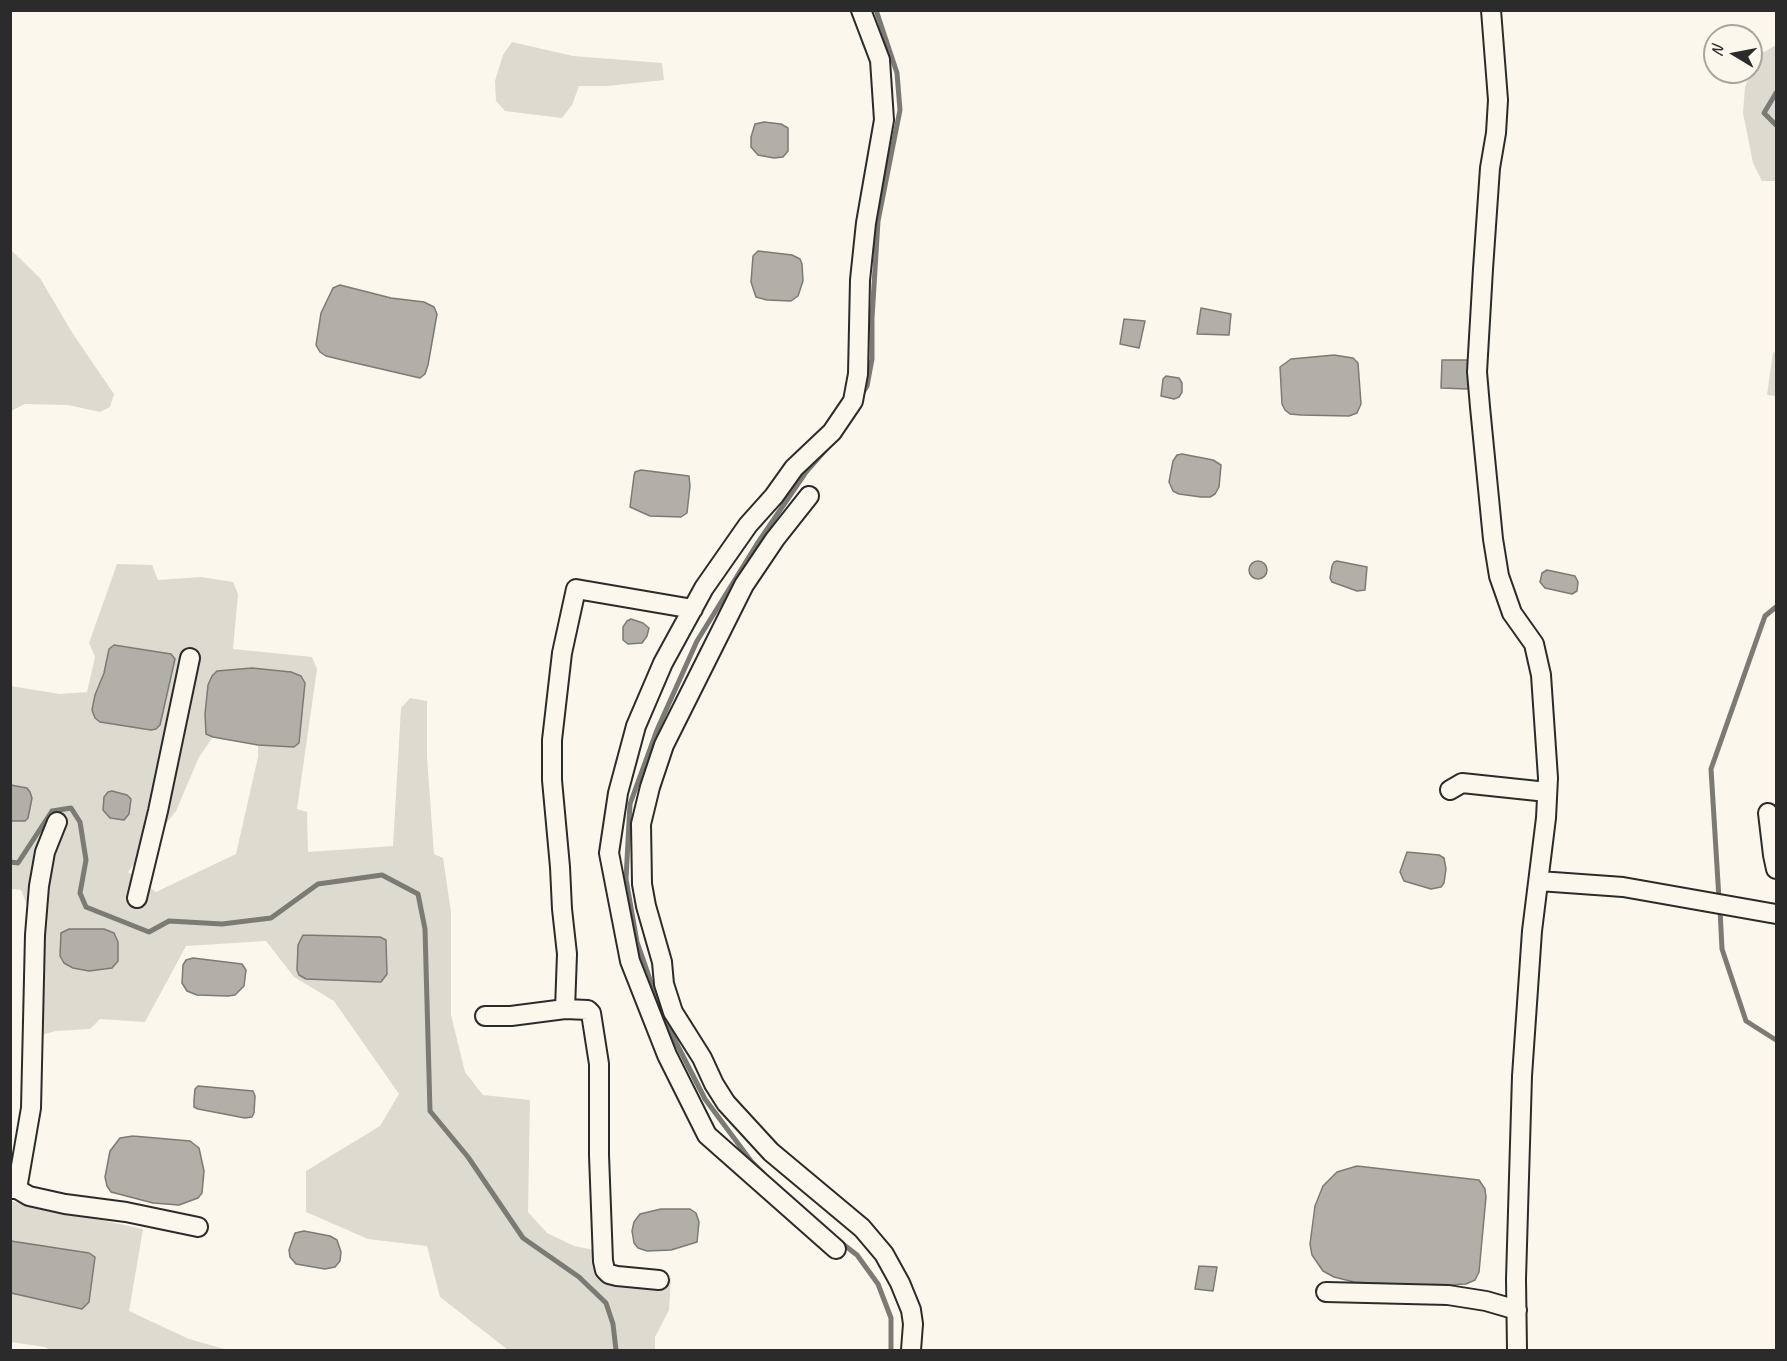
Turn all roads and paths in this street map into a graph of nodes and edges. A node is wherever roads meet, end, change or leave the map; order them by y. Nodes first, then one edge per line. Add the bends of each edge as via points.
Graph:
1 (861, 10) edge
2 (1491, 10) edge
3 (809, 496) dead end
4 (693, 609) junction
5 (190, 658) dead end
6 (1450, 790) dead end
7 (1547, 792) junction
8 (1768, 813) dead end
9 (57, 822) dead end
10 (1776, 868) edge
11 (1539, 881) junction
12 (137, 898) dead end
13 (1776, 914) edge
14 (565, 1009) junction
15 (485, 1016) dead end
16 (14, 1189) edge
17 (198, 1227) dead end
18 (836, 1249) dead end
19 (659, 1280) dead end
20 (1326, 1292) dead end
21 (1516, 1310) junction
22 (910, 1350) edge
23 (1517, 1350) edge

1 - 4 street via 880,60 884,120 866,223 858,374 853,401 832,432 795,468 748,525
2 - 7 street via 1498,100 1477,372 1499,576 1512,613 1534,644 1541,675
3 - 22 street via 744,585 664,745 641,824 642,884 670,1006 714,1084 726,1103 771,1152 862,1228 884,1254 911,1310 914,1324
4 - 14 street via 576,589 562,653 552,740 567,954
4 - 18 street via 663,663 636,726 618,792 609,853 630,961 667,1055 707,1135
5 - 12 street
6 - 7 street via 1462,783
7 - 11 street
8 - 10 street
9 - 16 street via 45,852 39,886 31,1108
11 - 13 street via 1623,887
11 - 21 street via 1522,1076
14 - 15 street
14 - 19 street via 591,1013 599,1064 598,1155 605,1269 617,1276
16 - 17 street via 65,1204
20 - 21 street via 1449,1295
21 - 23 street

